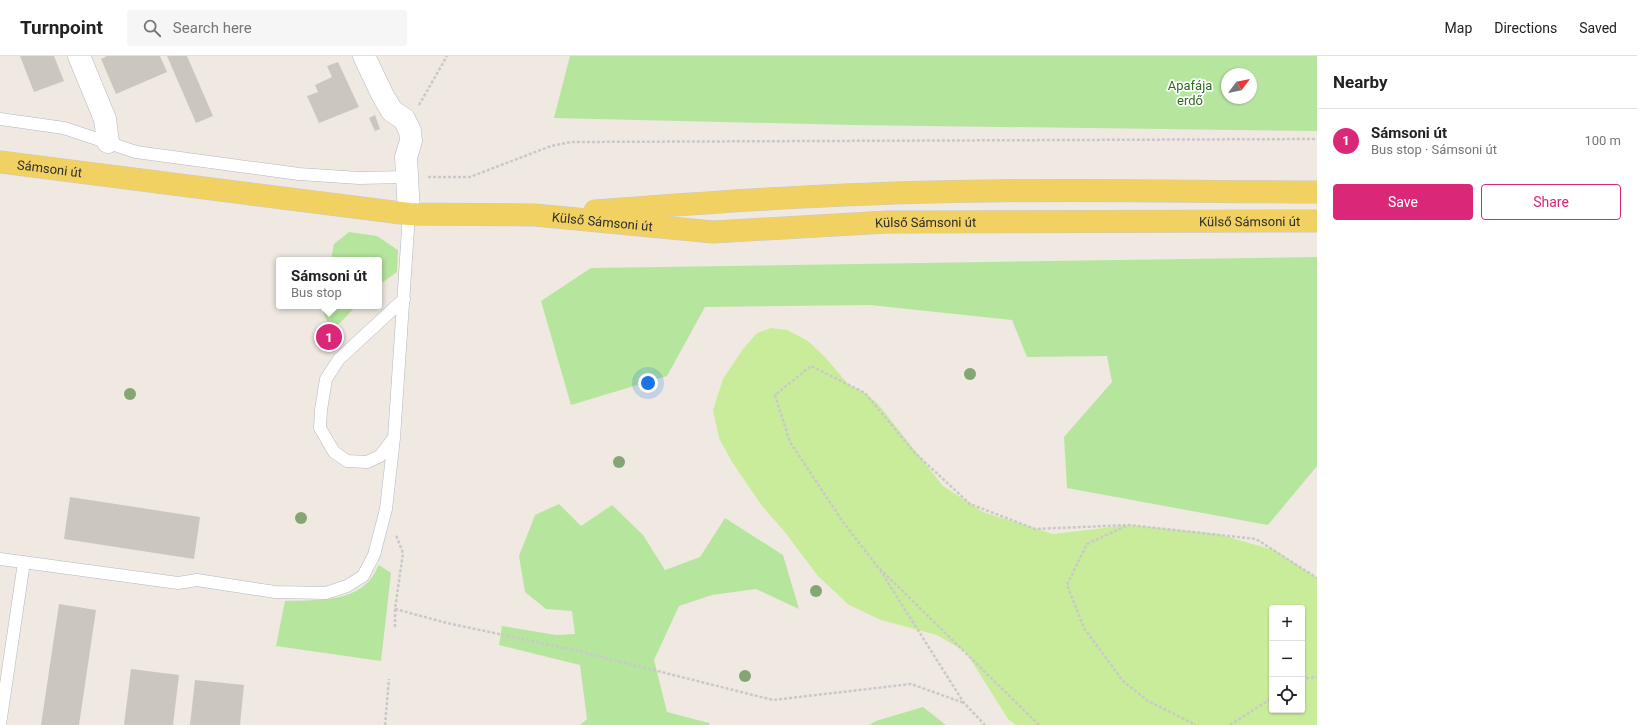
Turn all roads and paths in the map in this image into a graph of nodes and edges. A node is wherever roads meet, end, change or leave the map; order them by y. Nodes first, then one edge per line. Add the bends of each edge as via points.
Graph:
1 (79, 56) edge
2 (364, 56) edge
3 (447, 56) edge
4 (0, 119) edge
5 (404, 119) junction
6 (1317, 139) edge
7 (108, 142) junction
8 (0, 162) edge
9 (406, 177) junction
10 (1317, 192) edge
11 (409, 214) junction
12 (535, 215) junction
13 (1317, 221) edge
14 (404, 299) junction
15 (394, 438) junction
16 (386, 509) junction
17 (1129, 525) junction
18 (0, 559) edge
19 (24, 562) junction
20 (877, 566) junction
21 (1317, 578) edge
22 (395, 609) junction
23 (395, 627) dead end
24 (1317, 677) edge
25 (389, 679) dead end
26 (1305, 679) edge
27 (1269, 700) edge
28 (964, 703) junction
29 (0, 725) edge
30 (385, 725) edge
31 (985, 725) edge
32 (1039, 725) edge
33 (1196, 725) edge
34 (1230, 725) edge

1 - 7 street via 105,119
2 - 5 street via 392,111
3 - 5 path via 419,106
4 - 7 lane via 64,128
5 - 9 street via 410,131 411,141 406,157
6 - 9 path via 571,142 551,146 470,177
7 - 9 lane via 136,152 299,174 358,178
8 - 11 main road, Sámsoni út
9 - 11 street
10 - 12 main road, Külső Sámsoni út via 896,193 714,202
11 - 12 main road, Külső Sámsoni út
11 - 14 lane
12 - 13 main road, Külső Sámsoni út via 712,232 887,222
14 - 15 lane
14 - 15 lane via 339,359 326,379 321,410 320,428 334,452 347,461 367,462 380,456
15 - 16 lane
16 - 19 lane via 374,556 363,576 347,586 326,593 275,592 197,580 178,583
16 - 22 path via 403,553
17 - 20 path via 1035,529 970,504 915,453 865,393 811,366 775,394 790,442 843,522
17 - 21 path via 1256,539
17 - 33 path via 1087,544 1067,585 1084,628 1123,681 1148,701
18 - 19 lane
19 - 29 lane
20 - 28 path
20 - 32 path
22 - 23 path
22 - 28 path via 447,623 574,650 773,700 911,684
24 - 26 path
25 - 30 path
27 - 34 path
28 - 31 path

